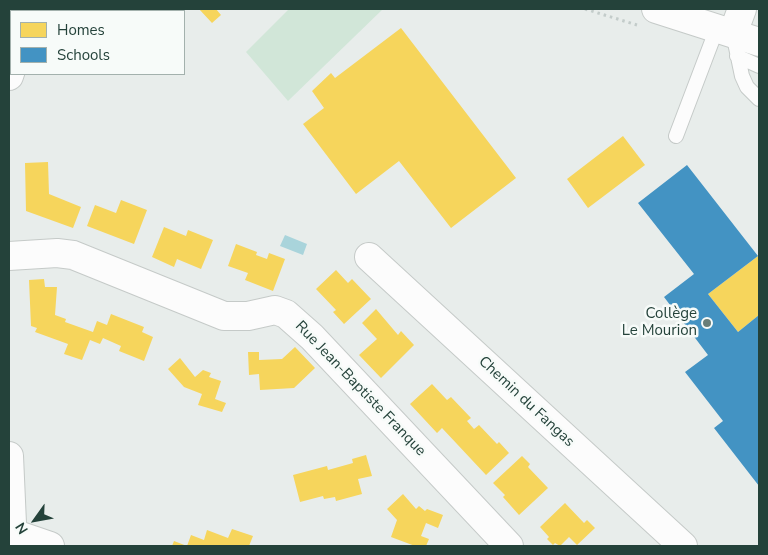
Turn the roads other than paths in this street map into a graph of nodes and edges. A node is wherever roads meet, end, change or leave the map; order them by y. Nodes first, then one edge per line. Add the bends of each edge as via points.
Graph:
1 (656, 9) edge
2 (738, 34) edge
3 (759, 66) edge
4 (759, 100) edge
5 (676, 136) dead end
6 (9, 256) edge
7 (369, 257) dead end
8 (9, 456) edge
9 (13, 540) edge
10 (50, 546) edge
11 (509, 546) edge
12 (683, 546) edge

1 - 2 street
2 - 3 lane
2 - 4 lane via 742,76
2 - 5 lane
6 - 11 street, Rue Jean-Baptiste Franque via 73,255 224,316 248,316 274,310 286,314 312,336
7 - 12 street, Chemin du Fangas
8 - 9 street
9 - 10 street

